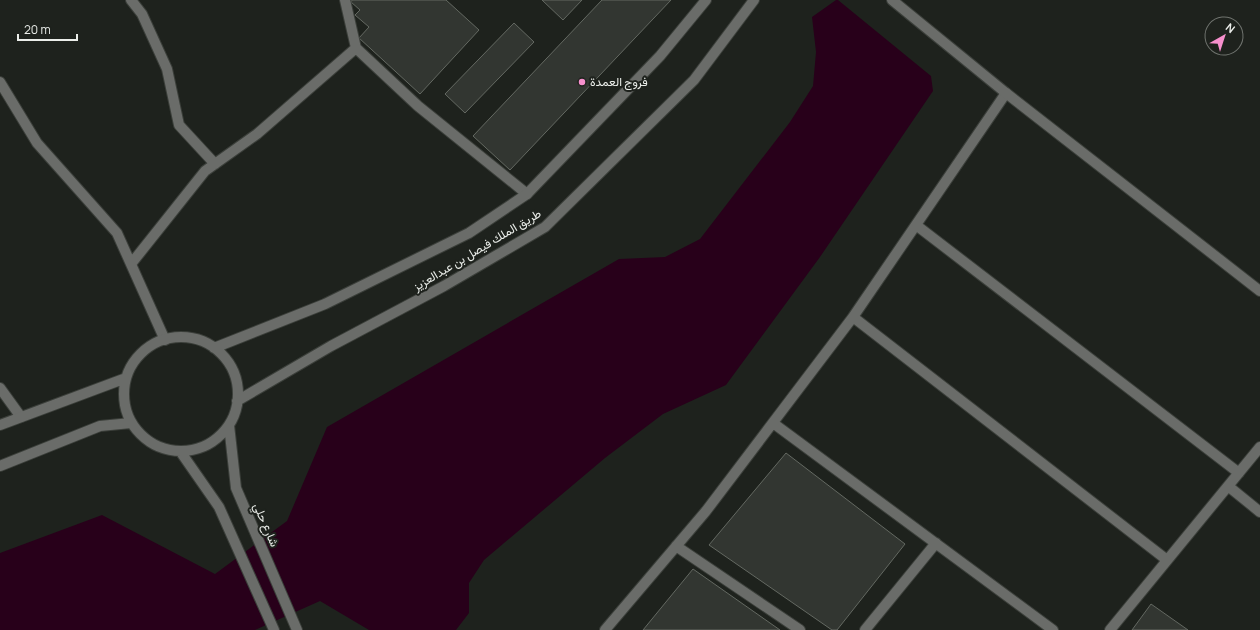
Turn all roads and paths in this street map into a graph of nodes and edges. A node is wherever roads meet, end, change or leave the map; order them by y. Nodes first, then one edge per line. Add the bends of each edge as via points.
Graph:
1 (131, 0) edge
2 (345, 0) edge
3 (706, 0) edge
4 (754, 0) edge
5 (892, 0) edge
6 (356, 48) junction
7 (0, 82) edge
8 (1006, 93) junction
9 (215, 164) junction
10 (527, 194) junction
11 (916, 225) junction
12 (131, 264) junction
13 (1260, 291) edge
14 (853, 317) junction
15 (165, 340) junction
16 (214, 348) junction
17 (126, 378) junction
18 (0, 388) edge
19 (237, 401) junction
20 (21, 418) junction
21 (131, 423) junction
22 (773, 423) junction
23 (0, 425) edge
24 (229, 425) junction
25 (1260, 447) edge
26 (180, 451) junction
27 (0, 466) edge
28 (1239, 473) junction
29 (1228, 486) junction
30 (1260, 512) edge
31 (936, 543) junction
32 (676, 546) junction
33 (1167, 560) junction
34 (274, 630) edge
35 (297, 630) edge
36 (605, 630) edge
37 (800, 630) edge
38 (865, 630) edge
39 (1053, 630) edge
40 (1110, 630) edge

1 - 9 street via 142,14 167,69 179,125
2 - 6 street
3 - 10 street, طريق الملك فيصل بن عبدالعزيز via 660,56
4 - 19 street, طريق الملك فيصل بن عبدالعزيز via 694,80 545,227
5 - 8 street
6 - 9 street via 257,134
6 - 10 street via 418,106
7 - 12 street via 37,143 117,233
8 - 11 street
8 - 13 street
9 - 12 street via 205,171
10 - 16 street, طريق الملك فيصل بن عبدالعزيز via 462,237 325,304
11 - 14 street
11 - 28 street
12 - 15 street
14 - 22 street
14 - 33 street
15 - 16 street via 190,338
15 - 17 street via 155,343 140,354
16 - 19 street via 223,355 233,370 238,388
17 - 20 street
17 - 21 street via 125,405
18 - 20 street
19 - 24 street
20 - 23 street
21 - 26 street via 144,438 161,448
21 - 27 street via 100,426
22 - 31 street
22 - 32 street
24 - 26 street via 216,439 199,448
24 - 35 street, شارع حلي via 236,488
25 - 28 street
26 - 34 street via 219,507
28 - 29 street
29 - 30 street
29 - 33 street
31 - 38 street
31 - 39 street
32 - 36 street
32 - 37 street
33 - 40 street

